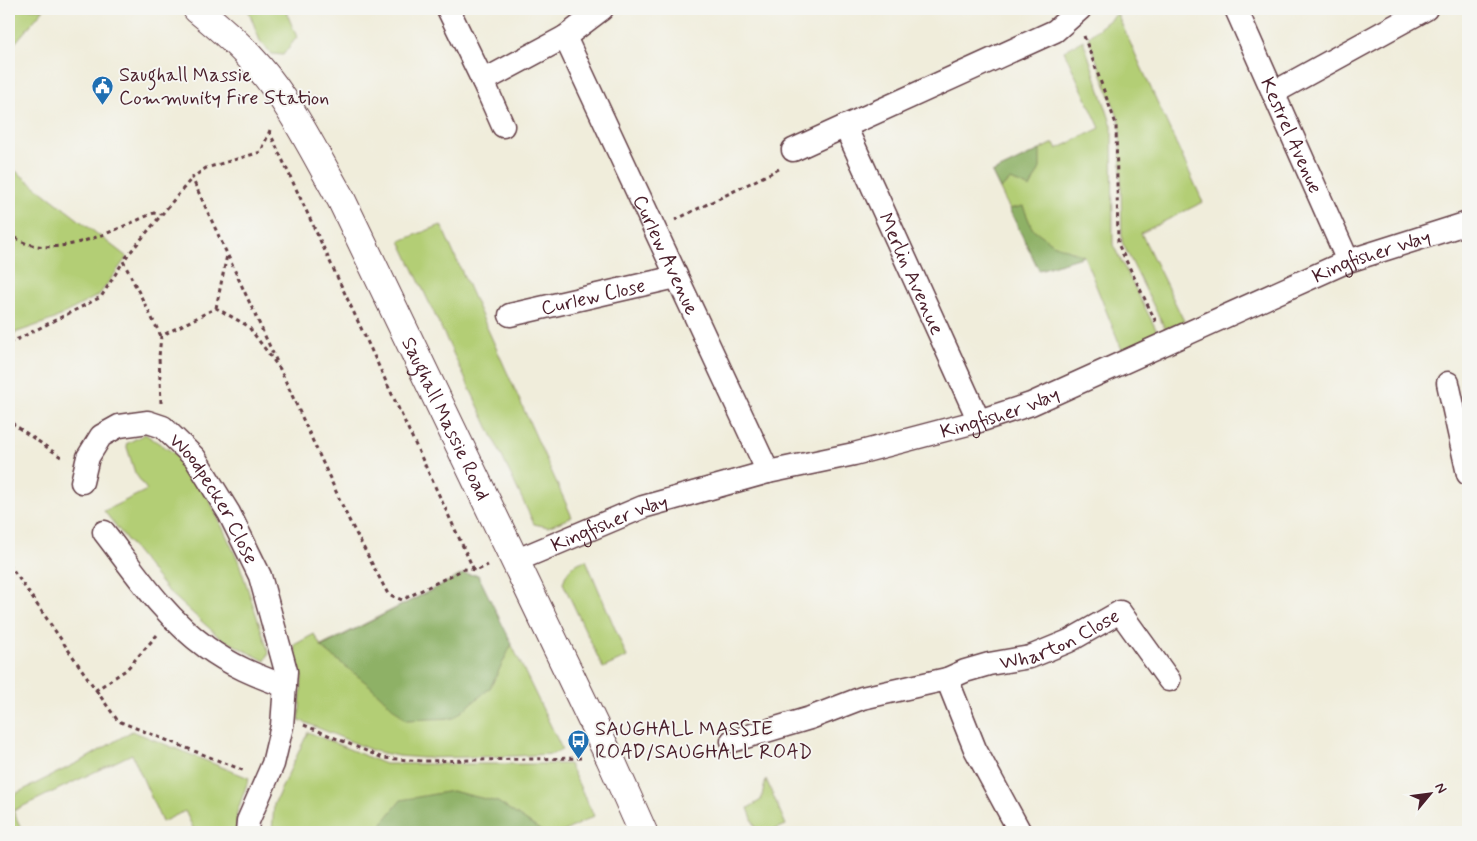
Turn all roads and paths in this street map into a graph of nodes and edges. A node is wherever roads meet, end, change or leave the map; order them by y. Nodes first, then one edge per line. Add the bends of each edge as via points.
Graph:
1 (448, 9) edge
2 (602, 9) edge
3 (1236, 9) edge
4 (1426, 9) edge
5 (1076, 12) edge
6 (213, 14) edge
7 (565, 37) junction
8 (483, 80) junction
9 (1273, 93) junction
10 (282, 97) junction
11 (502, 126) dead end
12 (845, 126) junction
13 (269, 131) junction
14 (793, 150) joint
15 (192, 178) junction
16 (162, 214) junction
17 (1468, 222) edge
18 (654, 230) junction
19 (9, 233) edge
20 (228, 255) junction
21 (123, 261) junction
22 (1348, 261) junction
23 (676, 277) junction
24 (216, 308) junction
25 (510, 315) dead end
26 (161, 336) junction
27 (9, 342) edge
28 (1166, 343) junction
29 (280, 369) junction
30 (1448, 383) dead end
31 (9, 415) edge
32 (978, 421) junction
33 (14, 424) junction
34 (9, 426) edge
35 (163, 427) junction
36 (768, 472) junction
37 (1468, 474) edge
38 (83, 478) joint
39 (104, 532) dead end
40 (513, 557) junction
41 (9, 564) edge
42 (475, 570) junction
43 (173, 618) junction
44 (947, 679) junction
45 (1169, 680) dead end
46 (285, 686) junction
47 (96, 690) junction
48 (283, 716) junction
49 (732, 741) dead end
50 (610, 758) junction
51 (267, 780) junction
52 (247, 832) edge
53 (643, 832) edge
54 (1020, 832) edge

1 - 8 street
2 - 7 street
3 - 9 street, Kestrel Avenue
4 - 9 street
5 - 12 street via 1056,31
5 - 28 path via 1116,124 1118,244
6 - 10 main road, Saughall Massie Road
7 - 8 street
7 - 18 street, Curlew Avenue
8 - 11 street
9 - 22 street, Kestrel Avenue
10 - 13 path
10 - 40 main road, Saughall Massie Road via 341,199
12 - 14 street
12 - 32 street, Merlin Avenue
13 - 15 path via 262,152 206,168
13 - 42 path
14 - 18 path via 784,167
15 - 16 path
15 - 20 path
16 - 19 path via 154,213 107,233 62,245 24,243
16 - 21 path
17 - 22 street, Kingfisher Way
18 - 23 street, Curlew Avenue
20 - 24 path
20 - 29 path
21 - 26 path
21 - 27 path via 101,297
22 - 28 street, Kingfisher Way
23 - 25 street, Curlew Close
23 - 36 street, Curlew Avenue
24 - 26 path
24 - 29 path via 248,326
26 - 35 path via 158,357
28 - 32 street, Kingfisher Way via 1031,404
29 - 42 path via 349,520 388,594 402,600 464,569
30 - 37 street
31 - 33 path
32 - 36 street, Kingfisher Way via 854,454
33 - 34 path
33 - 38 path
35 - 38 street, Woodpecker Close via 148,422 119,426 101,436 88,457
35 - 46 street, Woodpecker Close via 195,458 229,513 260,576 286,671
36 - 40 street, Kingfisher Way via 642,506
39 - 43 street
40 - 42 path
40 - 50 main road, Saughall Massie Road
41 - 47 path
43 - 46 street via 206,647 251,674
43 - 47 path via 126,670
44 - 45 street, Wharton Close via 989,664 1030,657 1068,641 1120,612
44 - 49 street via 862,698 810,718
44 - 54 street via 975,750
46 - 48 street, Woodpecker Close
47 - 51 path via 118,721
48 - 50 path via 383,758 423,761
48 - 51 street, Woodpecker Close via 274,764
50 - 53 main road, Saughall Massie Road
51 - 52 street, Woodpecker Close via 248,821

